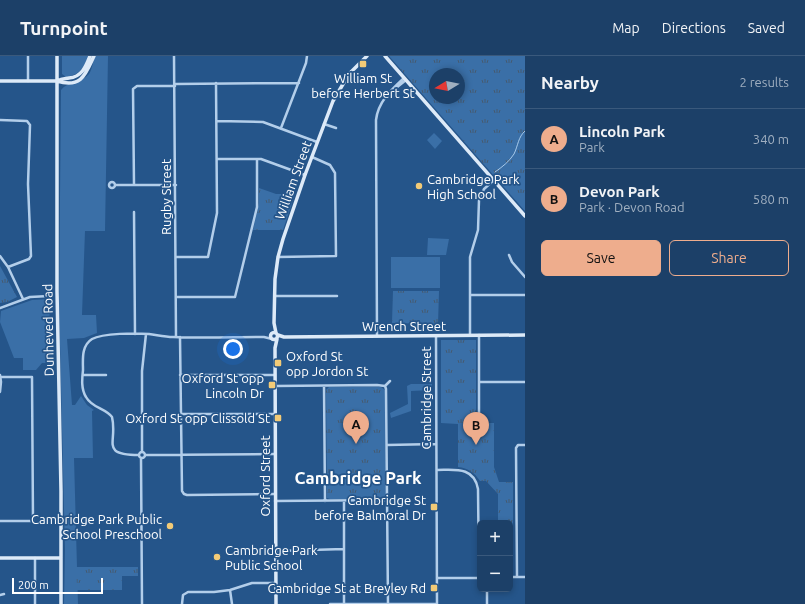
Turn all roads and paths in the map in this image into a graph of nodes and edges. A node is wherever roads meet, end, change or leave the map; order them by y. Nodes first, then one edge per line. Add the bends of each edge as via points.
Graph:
1 (28, 56) edge
2 (57, 56) edge
3 (90, 56) edge
4 (94, 56) edge
5 (174, 56) edge
6 (307, 56) edge
7 (367, 56) edge
8 (385, 56) edge
9 (405, 79) junction
10 (0, 81) edge
11 (28, 82) junction
12 (57, 82) junction
13 (299, 83) junction
14 (216, 84) junction
15 (175, 85) junction
16 (0, 120) edge
17 (217, 121) junction
18 (324, 124) junction
19 (281, 128) junction
20 (336, 128) dead end
21 (318, 142) junction
22 (312, 157) junction
23 (217, 159) junction
24 (257, 159) junction
25 (305, 175) junction
26 (494, 180) junction
27 (115, 185) dead end
28 (134, 185) junction
29 (176, 185) junction
30 (134, 212) dead end
31 (525, 216) edge
32 (509, 255) dead end
33 (0, 256) edge
34 (278, 257) junction
35 (176, 258) junction
36 (8, 267) junction
37 (525, 277) edge
38 (470, 295) junction
39 (525, 295) edge
40 (49, 296) dead end
41 (274, 296) junction
42 (338, 296) dead end
43 (176, 297) junction
44 (23, 299) junction
45 (0, 308) edge
46 (135, 334) junction
47 (146, 334) junction
48 (525, 335) edge
49 (275, 336) junction
50 (376, 336) junction
51 (436, 336) junction
52 (470, 336) junction
53 (479, 336) junction
54 (178, 337) junction
55 (83, 375) junction
56 (106, 375) dead end
57 (180, 375) junction
58 (275, 375) junction
59 (0, 376) edge
60 (390, 381) dead end
61 (479, 382) junction
62 (525, 382) edge
63 (275, 386) junction
64 (324, 386) junction
65 (385, 386) junction
66 (0, 392) edge
67 (180, 414) junction
68 (275, 414) junction
69 (479, 422) dead end
70 (436, 444) junction
71 (387, 445) junction
72 (525, 445) edge
73 (144, 453) junction
74 (181, 454) junction
75 (275, 454) junction
76 (139, 455) junction
77 (141, 458) junction
78 (437, 470) junction
79 (276, 494) junction
80 (387, 500) junction
81 (275, 501) junction
82 (325, 501) junction
83 (344, 501) junction
84 (0, 521) edge
85 (344, 549) junction
86 (276, 552) junction
87 (479, 556) edge
88 (0, 558) edge
89 (34, 558) junction
90 (61, 558) junction
91 (513, 577) edge
92 (517, 577) junction
93 (525, 577) edge
94 (437, 578) junction
95 (477, 578) edge
96 (276, 583) junction
97 (230, 590) junction
98 (487, 592) edge
99 (4, 594) dead end
100 (0, 595) edge
101 (35, 604) edge
102 (61, 604) edge
103 (142, 604) edge
104 (182, 604) edge
105 (232, 604) edge
106 (276, 604) edge
107 (330, 604) edge
108 (344, 604) edge
109 (388, 604) edge
110 (438, 604) edge
111 (487, 604) edge

1 - 11 street
2 - 12 street, Dunheved Road
3 - 12 street via 85,69 79,75 62,78
4 - 12 street via 88,71 80,79 68,83
5 - 15 street, Rugby Street
6 - 13 street
7 - 18 street, William Street via 344,82
8 - 9 street
9 - 26 street
9 - 50 street via 381,104 376,120
10 - 11 street
11 - 12 street
12 - 90 street, Dunheved Road
13 - 14 street
13 - 19 street
14 - 15 street
14 - 17 street
15 - 28 street via 137,86 133,89
15 - 29 street, Rugby Street
16 - 36 street via 26,121 30,125 28,184 31,256
17 - 19 street via 262,121
17 - 23 street
18 - 20 street
18 - 21 street, William Street
19 - 21 street
21 - 22 street, William Street
22 - 25 street, William Street
22 - 34 street via 330,165 335,173 336,256
23 - 24 street
23 - 35 street via 217,217 208,257
24 - 25 street
24 - 43 street via 257,207 235,297
25 - 34 street, William Street
26 - 31 street
26 - 38 street via 484,189 478,204 478,230 470,257
27 - 28 street
28 - 29 street
29 - 35 street, Rugby Street
30 - 46 street
32 - 37 street
33 - 36 street
34 - 41 street, William Street
35 - 43 street, Rugby Street
36 - 44 street
38 - 39 street
38 - 52 street
40 - 44 street
41 - 42 street
41 - 49 street, William Street
43 - 54 street, Rugby Street
44 - 45 street
46 - 47 street, Wrench Street
46 - 55 street, Wrench Street via 113,335 92,340 84,350
47 - 54 street, Wrench Street
47 - 73 street via 142,371
48 - 53 street, Wrench Street
49 - 50 street, Wrench Street
49 - 54 street, Wrench Street
49 - 58 street, Oxford Street
50 - 51 street, Wrench Street
51 - 52 street, Wrench Street
51 - 70 street, Cambridge Street
52 - 53 street, Wrench Street
53 - 61 street
54 - 57 street, Rugby Street
55 - 56 street
55 - 76 street via 83,388 87,399 112,417 115,450 122,454
57 - 58 street
57 - 67 street, Rugby Street
58 - 63 street, Oxford Street
59 - 66 street
59 - 84 street via 32,377 34,521
60 - 65 street
61 - 62 street
61 - 69 street
63 - 64 street
63 - 68 street, Oxford Street
64 - 65 street
64 - 82 street
65 - 71 street
67 - 68 street
67 - 74 street, Rugby Street
68 - 75 street, Oxford Street
70 - 71 street
70 - 78 street, Cambridge Street
71 - 80 street
72 - 92 street via 518,445 516,448
73 - 74 street
73 - 76 street via 140,452
73 - 77 street via 144,457
74 - 75 street
74 - 79 street, Rugby Street via 181,488 184,494
75 - 79 street, Oxford Street
76 - 77 street
77 - 103 street
78 - 87 street via 465,472 477,483
78 - 94 street, Cambridge Street
79 - 81 street, Oxford Street
80 - 83 street
80 - 109 street
81 - 82 street
81 - 86 street, Oxford Street
82 - 83 street
83 - 85 street
85 - 86 street
85 - 108 street
86 - 96 street, Oxford Street
88 - 89 street
89 - 90 street
89 - 101 street
90 - 102 street, Dunheved Road
91 - 92 street
92 - 93 street
94 - 95 street
94 - 110 street, Cambridge Street
96 - 97 street via 252,583
96 - 106 street, Oxford Street
97 - 104 street via 186,592 182,597
97 - 105 street
98 - 111 street
99 - 100 street
107 - 108 street
108 - 109 street
109 - 110 street

